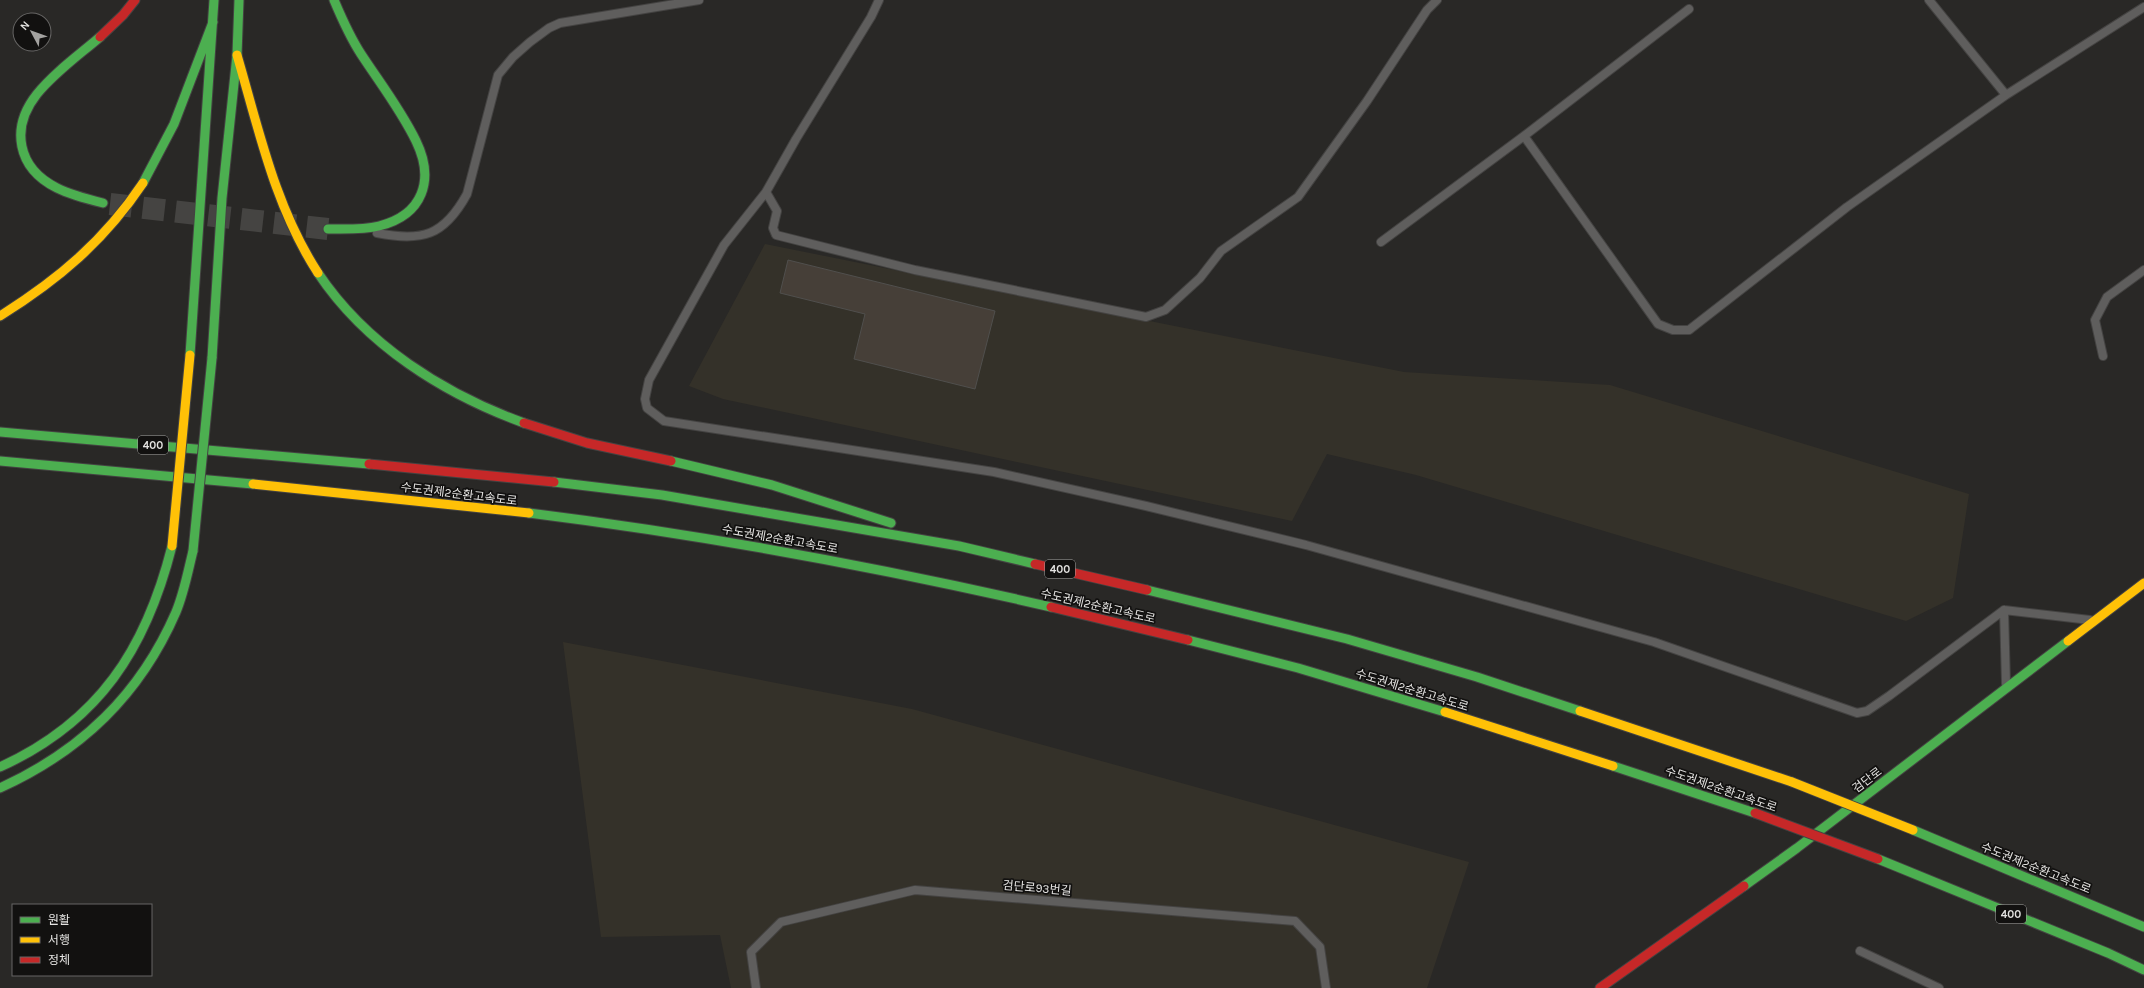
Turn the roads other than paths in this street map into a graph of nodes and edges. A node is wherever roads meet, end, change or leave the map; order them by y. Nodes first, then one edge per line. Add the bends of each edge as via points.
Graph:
1 (135, 0) edge
2 (214, 0) edge
3 (242, 0) edge
4 (334, 0) edge
5 (699, 0) edge
6 (879, 0) edge
7 (1437, 0) edge
8 (1929, 0) edge
9 (2144, 7) edge
10 (1688, 9) dead end
11 (213, 22) junction
12 (238, 55) junction
13 (2006, 95) junction
14 (1524, 136) junction
15 (766, 192) junction
16 (103, 203) tunnel mouth
17 (357, 228) junction
18 (328, 229) tunnel mouth
19 (1381, 242) dead end
20 (2144, 270) edge
21 (0, 316) edge
22 (2103, 356) dead end
23 (0, 432) edge
24 (0, 461) edge
25 (62, 467) junction
26 (0, 468) edge
27 (959, 546) junction
28 (2144, 583) edge
29 (2004, 610) junction
30 (2094, 621) junction
31 (2006, 689) junction
32 (0, 767) edge
33 (0, 788) edge
34 (2144, 928) edge
35 (1860, 951) dead end
36 (2144, 970) edge
37 (756, 988) edge
38 (1326, 988) edge
39 (1600, 988) edge
40 (1939, 988) edge

1 - 16 main road via 113,24 38,93 25,111 20,128 22,147 30,165 44,182
2 - 11 main road
3 - 12 main road via 239,11
4 - 17 main road via 345,28 420,147 427,180 421,198 408,212 388,224
5 - 17 lane via 560,23 549,28 513,57 498,75 467,194 458,210 429,235 406,238
6 - 15 lane
7 - 15 lane via 1298,197 1221,251 1200,278 1165,310 1146,318 915,270 776,235 773,228 777,210
8 - 13 lane
9 - 13 lane
10 - 14 lane
11 - 21 main road via 172,129 144,182 122,214 90,249 60,276
11 - 32 main road, bridge via 190,355 172,546 166,574 158,600 124,662 105,689 57,736
12 - 27 main road via 280,200 305,253 332,294 376,339 416,369 480,404 540,429 594,444 732,474 827,501
12 - 33 main road, bridge via 222,198 212,358 193,550 185,586 176,612 145,668 126,695 82,740 56,760 21,780
13 - 14 lane via 1847,207 1689,330 1673,330 1658,324
14 - 19 lane
15 - 29 lane via 724,245 649,380 645,399 647,408 664,421 994,472 1306,545 1647,640 1857,713 1867,711 1889,696
17 - 18 main road
20 - 22 lane via 2107,297 2095,320
23 - 27 main road, 수도권제2순환고속도로 / 400 via 580,484 662,495
24 - 25 main road, 수도권제2순환고속도로 / 400
25 - 26 main road
25 - 36 main road, 수도권제2순환고속도로 / 400, bridge via 423,501 562,518 784,551 928,579 1200,642 1323,675 1547,744 1755,813 1878,859
27 - 34 main road, 수도권제2순환고속도로 / 400, bridge via 1347,639 1477,677 1792,782 1913,830
28 - 30 main road, 검단로
29 - 30 lane
29 - 31 lane
30 - 31 main road, 검단로
31 - 39 main road, 검단로 via 1797,848
35 - 40 lane
37 - 38 lane, 검단로93번길 via 751,952 781,922 915,890 1295,921 1320,946

